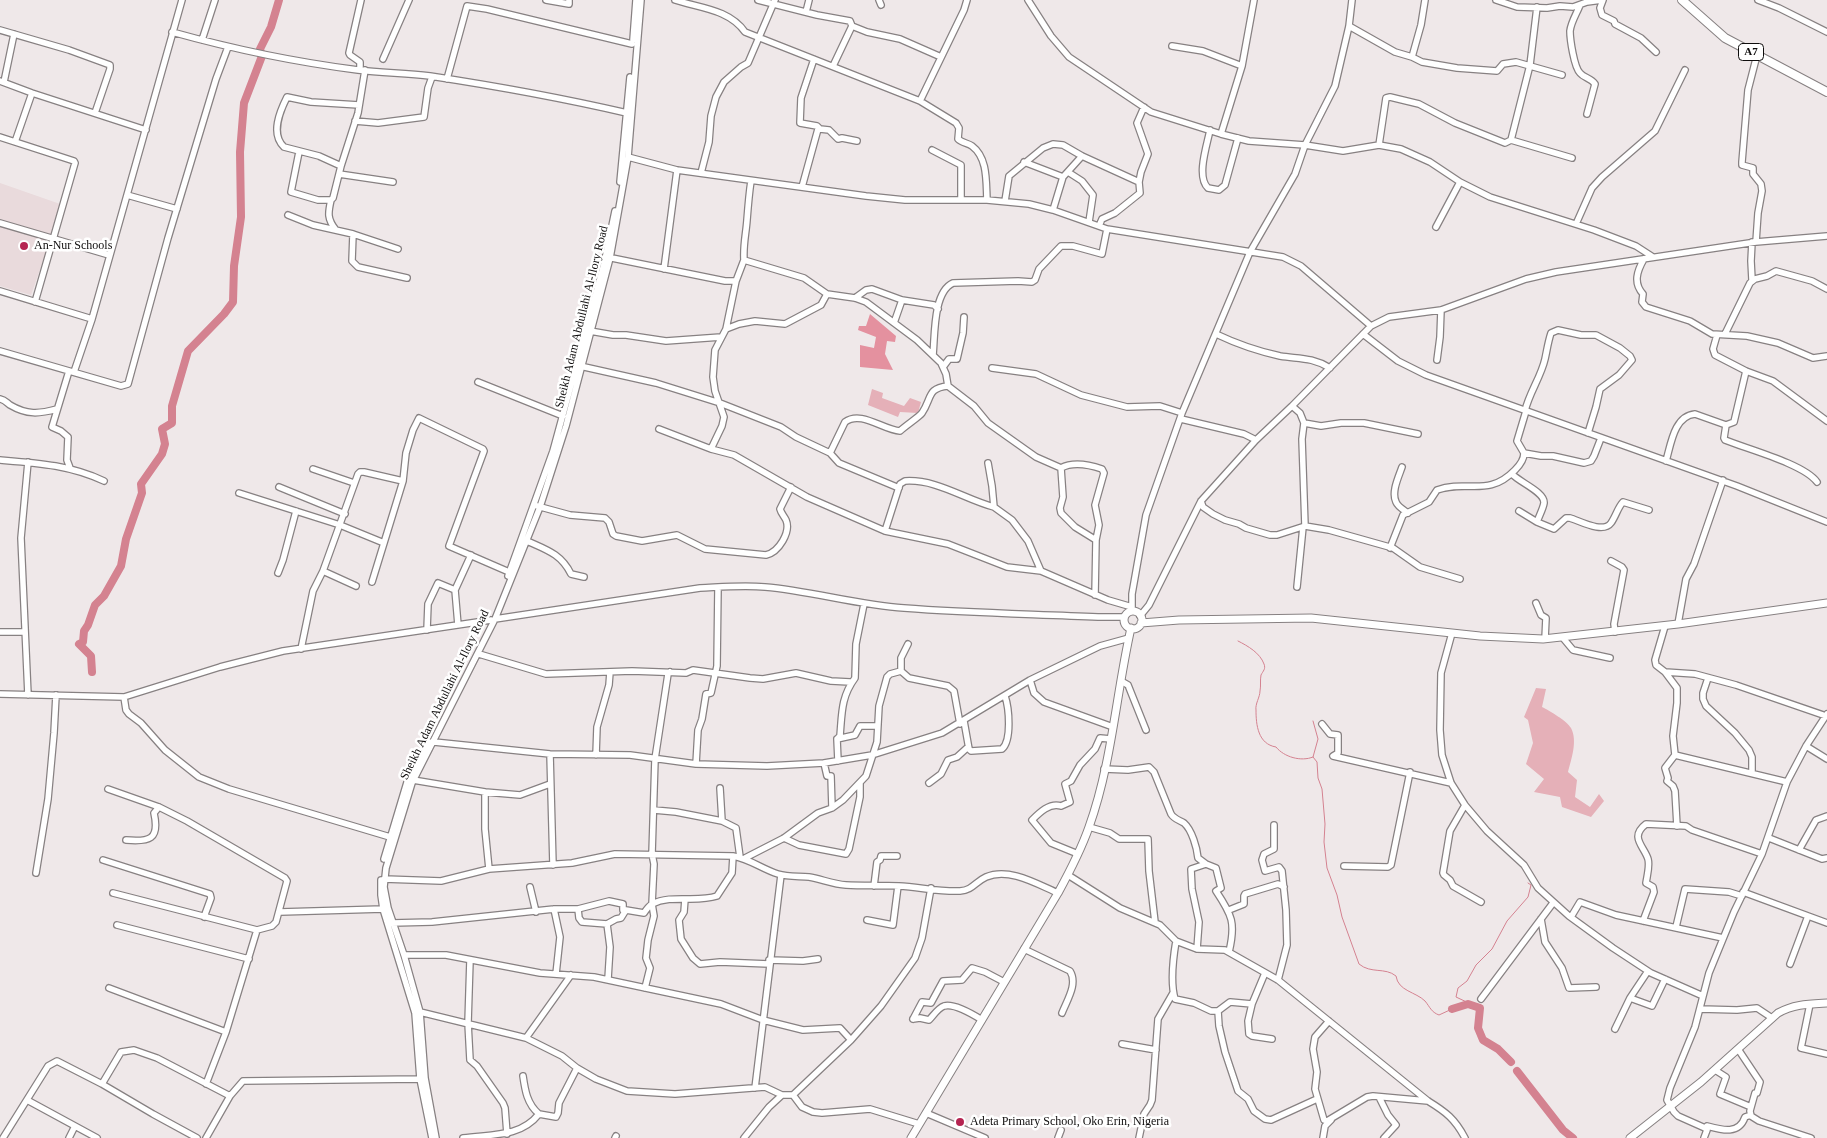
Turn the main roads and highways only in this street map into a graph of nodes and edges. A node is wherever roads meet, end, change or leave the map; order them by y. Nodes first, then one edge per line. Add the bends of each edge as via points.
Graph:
1 (1682, 0) edge
2 (1688, 0) edge
3 (1827, 88) edge
4 (1827, 92) edge
5 (1827, 603) edge
6 (1141, 619) junction
7 (1131, 628) junction
8 (1827, 1003) edge
9 (911, 1138) edge
10 (1630, 1138) edge

1 - 4 highway, A7 via 1719,34
2 - 3 highway, A7 via 1722,32
5 - 6 main road via 1545,639 1480,636 1311,618
6 - 7 main road via 1135,628
6 - 7 main road via 1132,609 1127,613 1124,623
7 - 9 main road via 1104,769 1089,827 1078,854 1058,893
8 - 10 main road via 1787,1008 1772,1018 1715,1070

